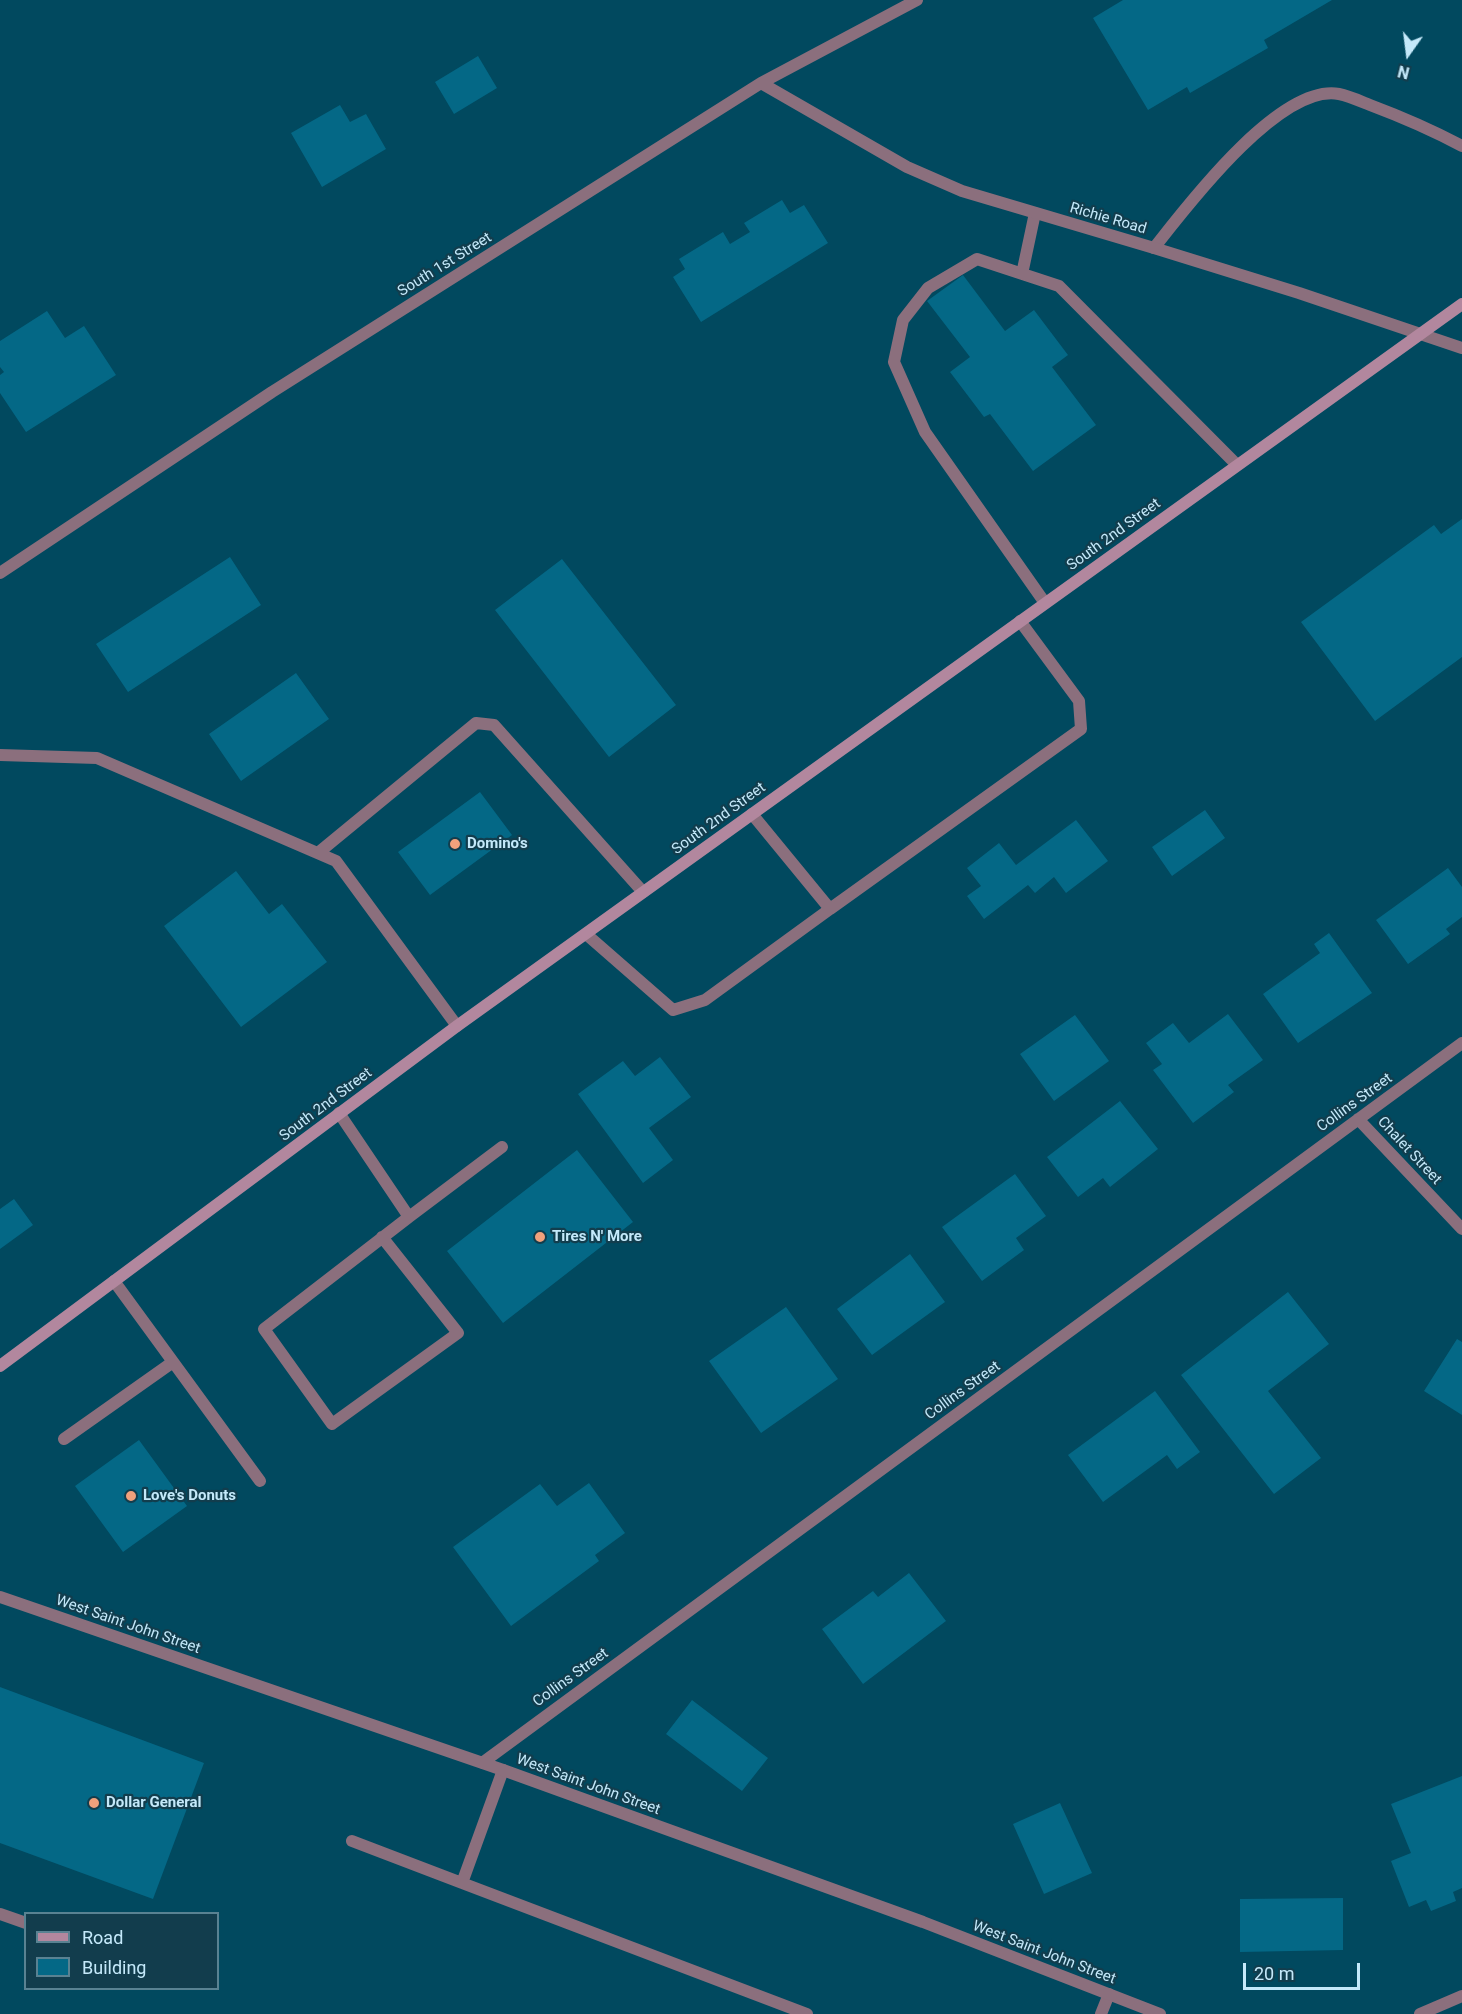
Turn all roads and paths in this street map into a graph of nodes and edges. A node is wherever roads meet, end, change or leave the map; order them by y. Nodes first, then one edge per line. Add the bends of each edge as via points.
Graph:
1 (917, 0) edge
2 (761, 83) junction
3 (1462, 146) edge
4 (1035, 213) junction
5 (1154, 248) junction
6 (1022, 274) junction
7 (1462, 304) edge
8 (1418, 334) junction
9 (1462, 348) edge
10 (1237, 465) junction
11 (0, 573) edge
12 (1045, 603) junction
13 (1020, 621) junction
14 (0, 755) edge
15 (752, 814) junction
16 (318, 853) junction
17 (643, 892) junction
18 (830, 909) junction
19 (586, 934) junction
20 (457, 1026) junction
21 (1462, 1043) edge
22 (339, 1113) junction
23 (1359, 1119) junction
24 (502, 1147) dead end
25 (409, 1216) junction
26 (1462, 1229) edge
27 (382, 1237) junction
28 (114, 1281) junction
29 (173, 1362) junction
30 (0, 1366) edge
31 (64, 1439) dead end
32 (260, 1481) dead end
33 (0, 1597) edge
34 (482, 1763) junction
35 (503, 1770) junction
36 (352, 1841) dead end
37 (462, 1883) junction
38 (0, 1914) edge
39 (24, 1922) edge
40 (1109, 1994) junction
41 (1462, 1996) edge
42 (807, 2014) edge
43 (1101, 2014) edge
44 (1160, 2014) edge
45 (1420, 2014) edge

1 - 2 street, South 1st Street
2 - 4 street, Richie Road via 907,167 962,191
2 - 11 street, South 1st Street via 272,392
3 - 5 street via 1338,93 1311,97 1282,112 1240,148 1203,185
4 - 5 street, Richie Road
4 - 6 street
5 - 8 street, Richie Road
6 - 10 street via 1059,286
6 - 12 street via 977,259 927,288 903,320 894,362 925,432
7 - 8 main road, South 2nd Street
8 - 9 street, Richie Road
8 - 10 main road, South 2nd Street
10 - 12 main road, South 2nd Street
12 - 13 main road, South 2nd Street
13 - 15 main road, South 2nd Street
13 - 18 street via 1079,701 1081,729
14 - 16 street via 97,758
15 - 17 main road, South 2nd Street
15 - 18 street
16 - 17 street via 476,723 494,725
16 - 20 street via 336,861
17 - 19 main road, South 2nd Street
18 - 19 street via 705,1000 673,1010
19 - 20 main road, South 2nd Street
20 - 22 main road, South 2nd Street
21 - 23 street, Collins Street
22 - 25 street
22 - 28 main road, South 2nd Street
23 - 26 street, Chalet Street
23 - 34 street, Collins Street
24 - 25 street
25 - 27 street
27 - 27 street via 264,1329 332,1424 458,1333
28 - 29 street
28 - 30 main road, South 2nd Street
29 - 31 street
29 - 32 street
33 - 34 street, West Saint John Street
34 - 35 street, West Saint John Street
35 - 37 street
35 - 40 street, West Saint John Street via 923,1922
36 - 37 street
37 - 42 street
38 - 39 street
40 - 43 street
40 - 44 street, West Saint John Street
41 - 45 street

